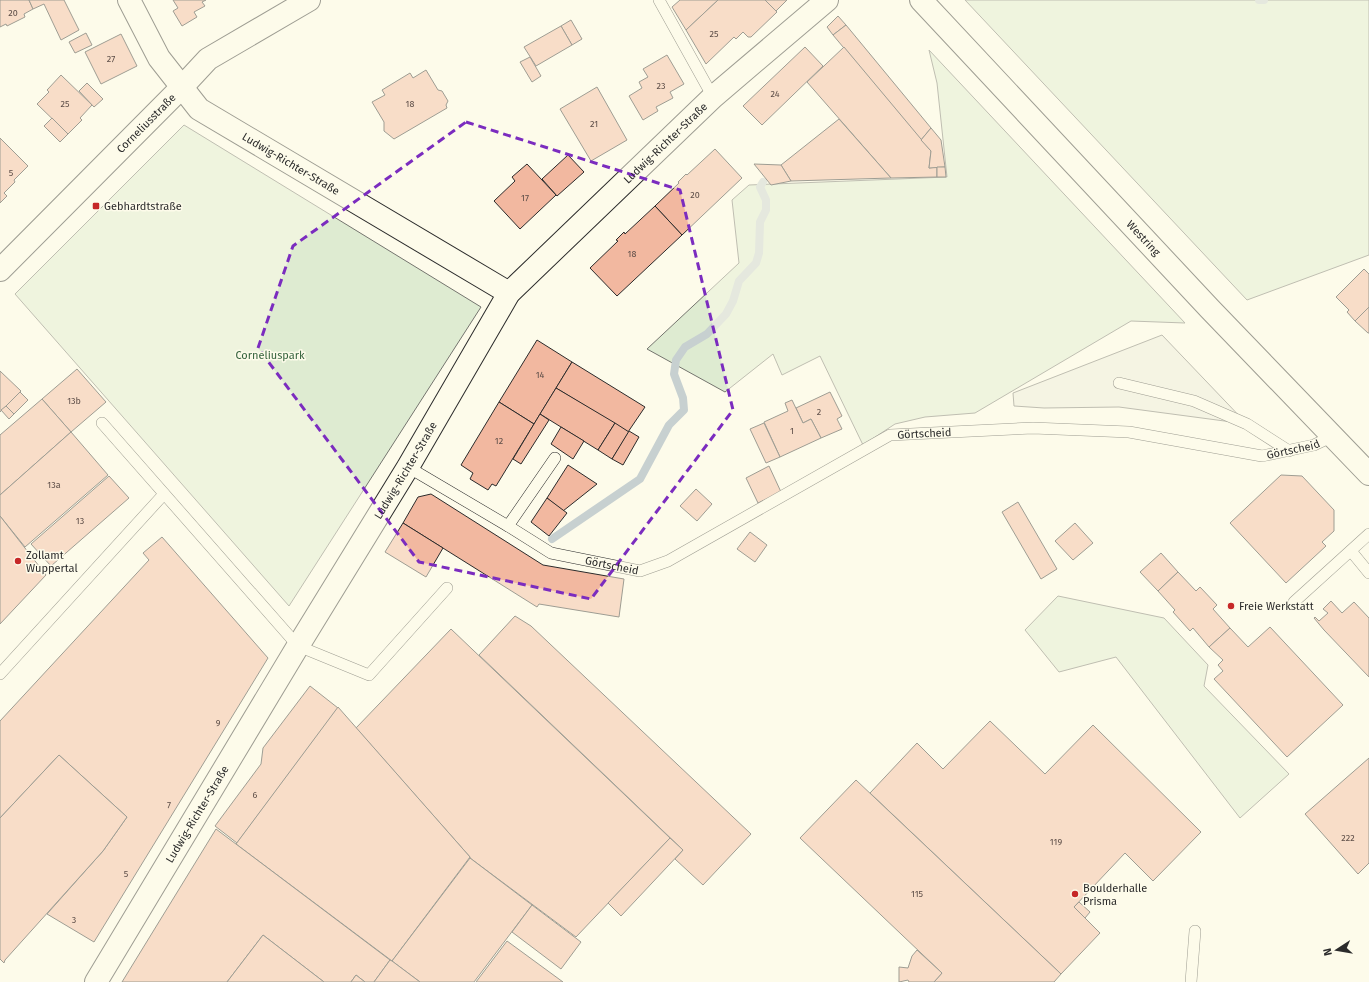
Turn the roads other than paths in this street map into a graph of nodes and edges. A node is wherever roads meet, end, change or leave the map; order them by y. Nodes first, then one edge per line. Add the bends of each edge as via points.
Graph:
1 (129, 0) edge
2 (309, 0) edge
3 (659, 0) edge
4 (827, 0) edge
5 (921, 0) edge
6 (182, 88) junction
7 (713, 97) junction
8 (0, 270) edge
9 (509, 293) junction
10 (1119, 384) dead end
11 (102, 423) dead end
12 (1333, 436) junction
13 (1290, 451) junction
14 (555, 458) dead end
15 (408, 466) junction
16 (1369, 474) edge
17 (164, 494) junction
18 (508, 526) junction
19 (1369, 534) edge
20 (1351, 551) junction
21 (1369, 573) edge
22 (447, 588) dead end
23 (1294, 602) dead end
24 (298, 646) junction
25 (0, 674) edge
26 (1195, 931) dead end
27 (96, 982) edge
28 (1191, 982) edge

1 - 6 street via 159,58
2 - 6 street, Corneliusstraße via 208,59
3 - 7 lane
4 - 7 street, Ludwig-Richter-Straße
5 - 12 street, Westring via 1210,309
6 - 8 street, Corneliusstraße
6 - 9 street, Ludwig-Richter-Straße via 199,109
7 - 9 street, Ludwig-Richter-Straße
9 - 15 street, Ludwig-Richter-Straße
10 - 13 lane via 1194,400 1246,424
11 - 17 lane
12 - 13 lane, Görtscheid via 1314,445
12 - 16 street, Westring
13 - 18 lane, Görtscheid via 1262,456 1130,432 1033,428 890,435 668,561 640,571 551,554
14 - 18 lane
15 - 18 lane, Görtscheid
15 - 24 street, Ludwig-Richter-Straße
17 - 24 lane
17 - 25 lane
19 - 20 lane
20 - 21 lane
20 - 23 lane
22 - 24 lane via 369,675
24 - 27 street, Ludwig-Richter-Straße
26 - 28 lane

